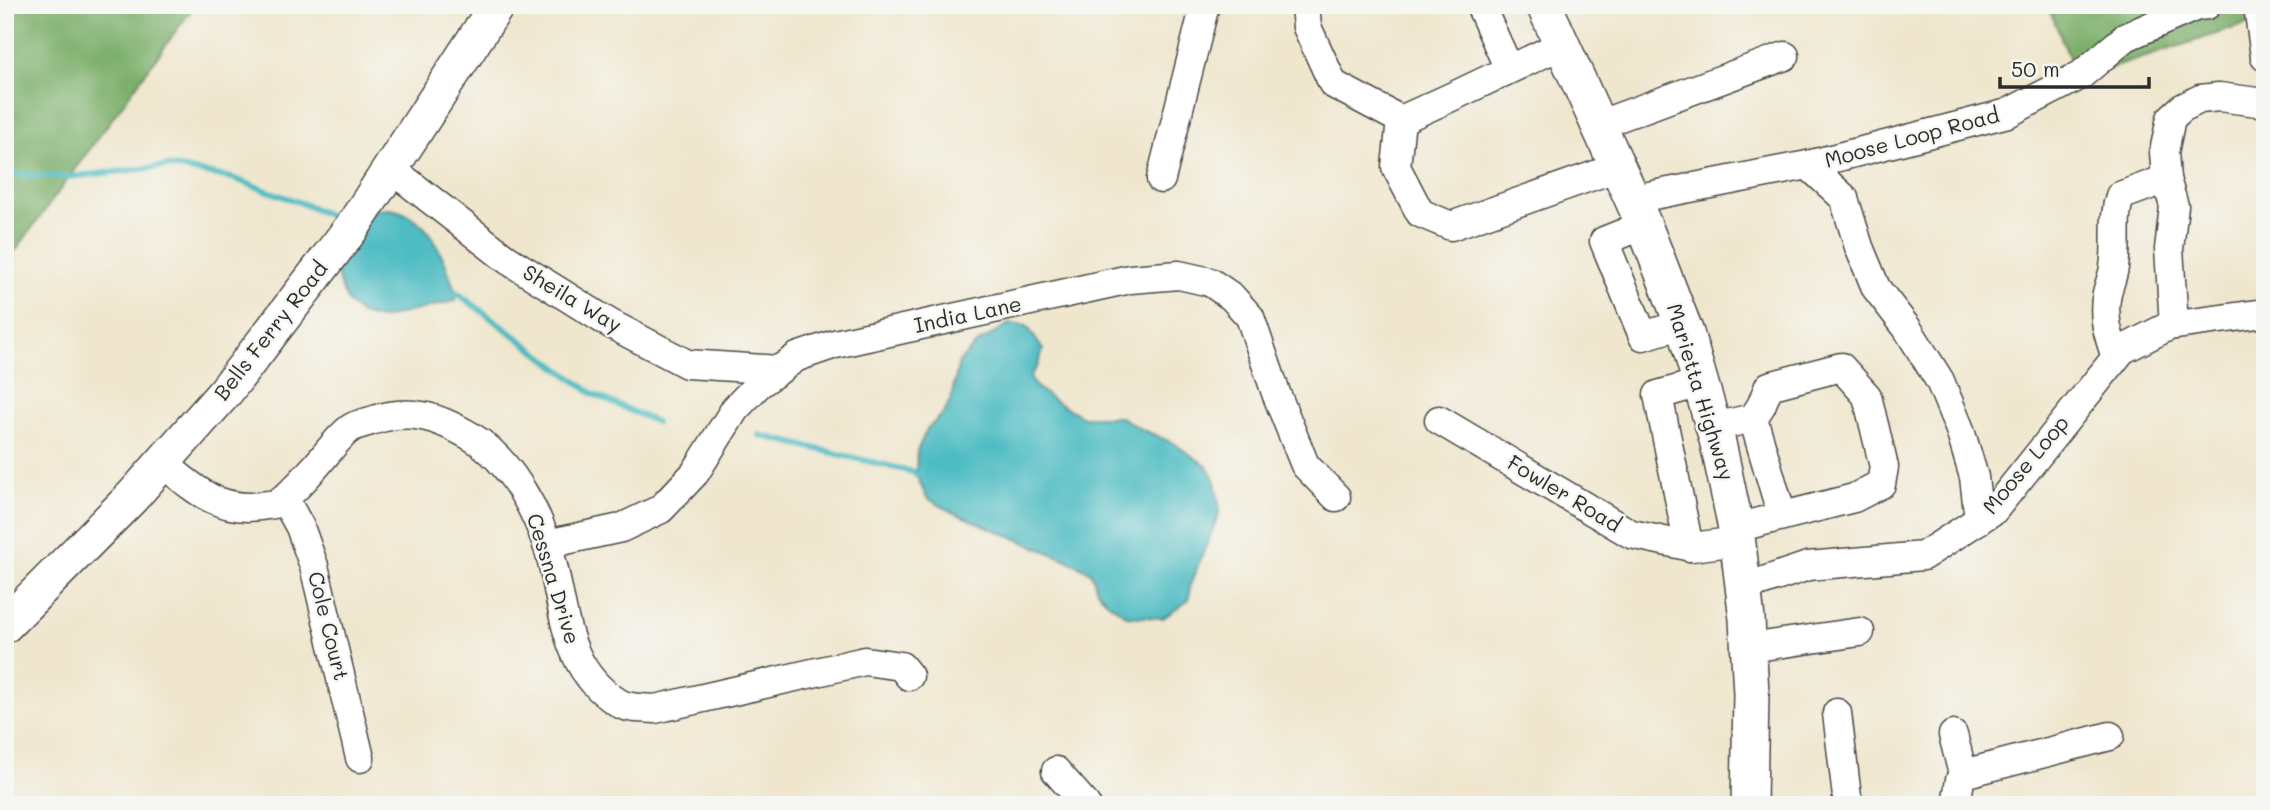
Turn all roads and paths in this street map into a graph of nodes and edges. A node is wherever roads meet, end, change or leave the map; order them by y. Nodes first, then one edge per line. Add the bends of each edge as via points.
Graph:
1 (497, 5) edge
2 (1205, 5) edge
3 (1305, 5) edge
4 (1480, 5) edge
5 (1545, 5) edge
6 (2207, 5) edge
7 (2258, 5) edge
8 (1561, 45) junction
9 (1785, 56) dead end
10 (2265, 57) edge
11 (1509, 69) junction
12 (2265, 103) edge
13 (1401, 120) junction
14 (1598, 125) junction
15 (1808, 165) junction
16 (1618, 167) junction
17 (390, 169) junction
18 (1161, 179) dead end
19 (2166, 180) junction
20 (1638, 212) junction
21 (2255, 314) edge
22 (2174, 325) junction
23 (2116, 357) junction
24 (779, 370) junction
25 (1700, 383) junction
26 (1753, 418) junction
27 (1439, 419) dead end
28 (1713, 427) junction
29 (163, 463) junction
30 (1336, 497) dead end
31 (284, 498) junction
32 (1782, 516) junction
33 (1979, 520) junction
34 (1737, 534) junction
35 (547, 544) junction
36 (1689, 547) junction
37 (1743, 588) junction
38 (5, 625) edge
39 (1860, 632) dead end
40 (1749, 648) junction
41 (909, 676) dead end
42 (1837, 713) dead end
43 (1953, 735) dead end
44 (2110, 736) dead end
45 (360, 758) dead end
46 (1056, 771) dead end
47 (1964, 774) junction
48 (1086, 805) edge
49 (1749, 805) edge
50 (1850, 805) edge
51 (1956, 805) edge

1 - 17 main road, Bells Ferry Road
2 - 18 street
3 - 13 street via 1307,27 1333,84
4 - 11 street
5 - 8 main road, Marietta Highway
6 - 15 street, Moose Loop Road via 2126,37 2081,75 2008,114
7 - 10 street
8 - 11 street
8 - 14 main road, Marietta Highway
9 - 14 street
11 - 13 street
12 - 19 street via 2219,97 2182,108 2171,118 2167,132
13 - 16 street via 1396,167 1420,213 1451,226
14 - 16 main road, Marietta Highway
15 - 20 street, Moose Loop Road
15 - 33 street via 1844,198 1876,288 1940,381 1974,477
16 - 20 main road, Marietta Highway
17 - 24 street, Sheila Way via 508,260 609,323 687,363
17 - 29 main road, Bells Ferry Road via 279,324
19 - 22 street via 2174,206 2169,249
19 - 23 street via 2120,196 2116,209 2115,266 2104,313
20 - 25 main road, Marietta Highway via 1683,324
21 - 22 street, Moose Loop
22 - 23 street, Moose Loop via 2122,349
23 - 33 street, Moose Loop via 1994,510
24 - 30 street, India Lane via 797,357 835,344 1130,279 1179,275 1210,282 1250,317 1305,465
24 - 35 street, India Lane via 735,409 695,473 661,509 621,528
25 - 28 main road, Marietta Highway
25 - 36 street via 1658,395
26 - 28 street
26 - 32 street
26 - 32 street via 1769,386 1832,368 1841,367 1867,396 1884,467 1881,484 1854,498
27 - 36 street, Fowler Road via 1631,534
28 - 34 main road, Marietta Highway
29 - 31 street, Cessna Drive via 197,491 225,505 253,507
29 - 38 main road, Bells Ferry Road
31 - 35 street, Cessna Drive via 350,428 411,413 445,422 502,462 538,517
31 - 45 street, Cole Court via 314,566
32 - 34 street, Fowler Road
33 - 37 street, Moose Loop via 1923,556 1808,566
34 - 36 street, Fowler Road
34 - 37 main road, Marietta Highway
35 - 41 street, Cessna Drive via 565,629 581,665 593,683 621,705 655,709 865,661 901,666
37 - 40 main road, Marietta Highway
39 - 40 street
40 - 49 main road, Marietta Highway
42 - 50 street
43 - 47 street
44 - 47 street
46 - 48 street
47 - 51 street

